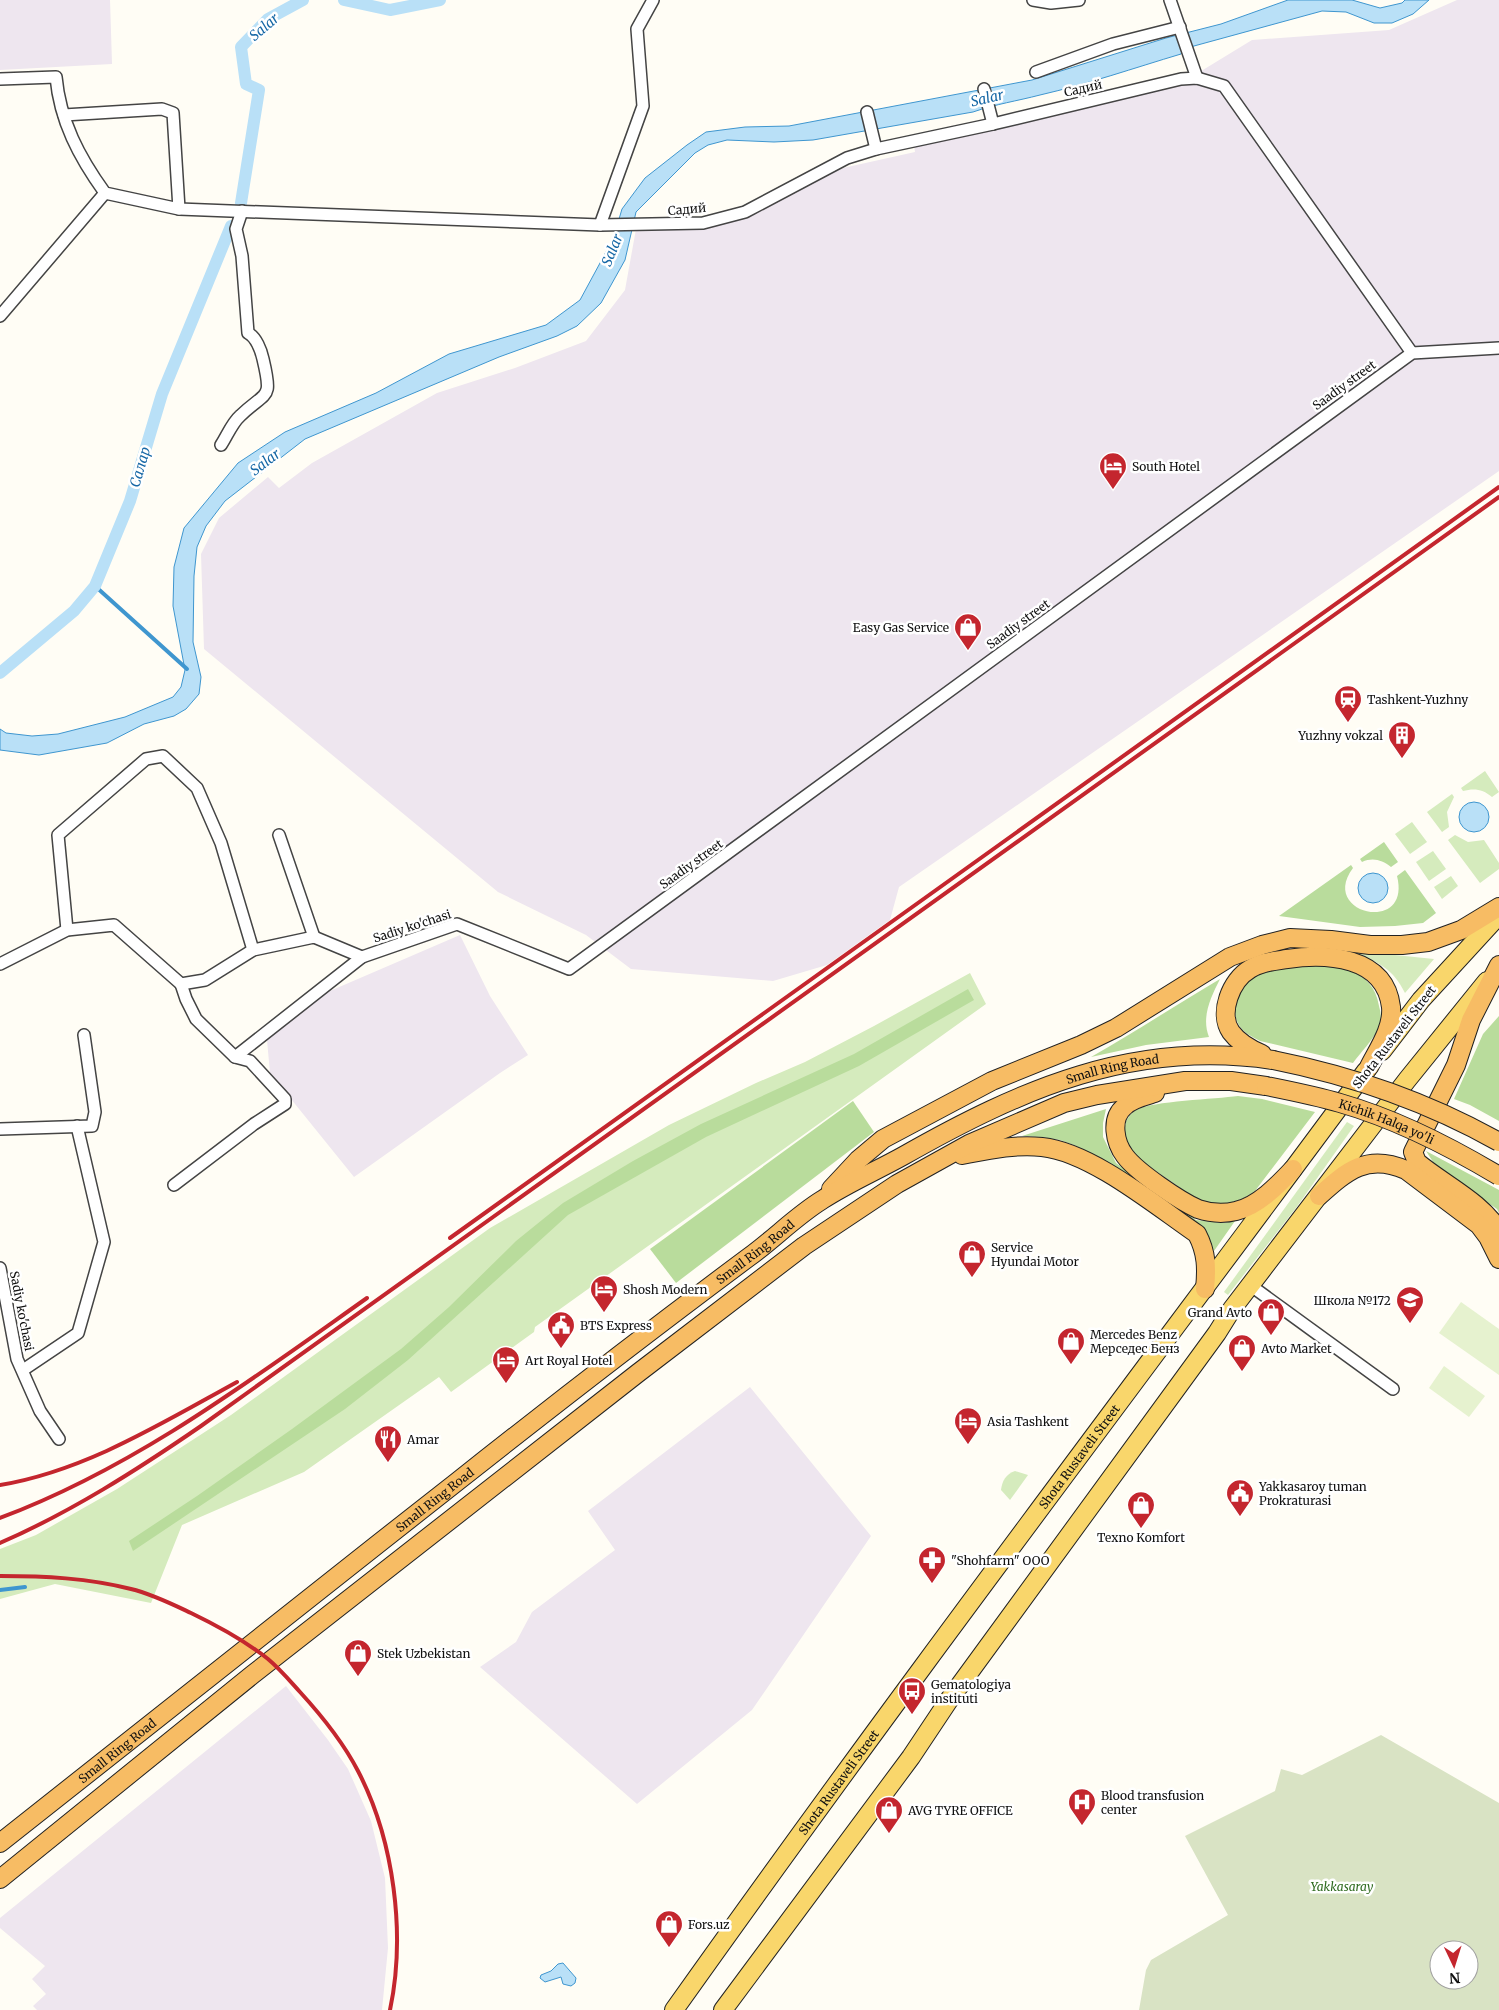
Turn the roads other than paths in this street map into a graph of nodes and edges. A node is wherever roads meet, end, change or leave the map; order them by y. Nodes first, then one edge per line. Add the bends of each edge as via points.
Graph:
1 (653, 0) edge
2 (1033, 0) edge
3 (1079, 0) edge
4 (1170, 0) edge
5 (1181, 28) junction
6 (1036, 72) dead end
7 (1197, 78) junction
8 (0, 79) edge
9 (984, 89) dead end
10 (867, 112) dead end
11 (64, 115) junction
12 (993, 124) junction
13 (876, 149) junction
14 (105, 193) junction
15 (179, 208) junction
16 (242, 211) junction
17 (600, 225) junction
18 (0, 316) edge
19 (1499, 348) edge
20 (1412, 353) junction
21 (221, 445) dead end
22 (279, 835) dead end
23 (1499, 907) edge
24 (1499, 915) edge
25 (67, 930) junction
26 (314, 936) junction
27 (253, 950) junction
28 (362, 957) junction
29 (0, 964) edge
30 (1499, 965) edge
31 (569, 969) joint
32 (181, 984) junction
33 (84, 1035) dead end
34 (234, 1057) junction
35 (1273, 1060) junction
36 (1369, 1067) junction
37 (1201, 1080) junction
38 (1266, 1086) joint
39 (78, 1126) junction
40 (0, 1129) edge
41 (1499, 1142) edge
42 (940, 1159) junction
43 (1293, 1169) junction
44 (1499, 1176) edge
45 (174, 1185) dead end
46 (1319, 1196) junction
47 (820, 1201) junction
48 (1499, 1231) edge
49 (1499, 1259) edge
50 (0, 1268) edge
51 (1250, 1285) junction
52 (1205, 1289) junction
53 (24, 1370) junction
54 (1393, 1389) dead end
55 (571, 1392) junction
56 (588, 1413) junction
57 (59, 1439) dead end
58 (129, 1741) junction
59 (145, 1762) junction
60 (0, 1843) edge
61 (0, 1878) edge
62 (674, 2010) edge
63 (723, 2010) edge

1 - 17 street via 637,29 643,106
2 - 3 street via 1052,3
4 - 5 street
5 - 6 street via 1112,44
5 - 7 street
7 - 12 street, Садий via 1167,82
7 - 20 street, Садий via 1224,86
8 - 11 street via 56,77
9 - 12 street
10 - 13 street
11 - 14 street via 77,150
11 - 15 street via 162,109 173,113
12 - 13 street, Садий
13 - 17 street, Садий via 847,158 745,212 704,223
14 - 15 street, Садий
14 - 18 street
15 - 16 street, Садий
16 - 17 street, Садий
16 - 21 street via 236,229 242,256 248,333 254,336 262,355 269,384 264,398 239,417
19 - 20 street
20 - 31 street, Saadiy street
22 - 26 street
23 - 47 highway via 1461,930 1428,942 1370,945 1290,938 1230,957 1116,1028 992,1081 883,1139 858,1160
24 - 36 main road, Shota Rustaveli Street via 1421,1000
25 - 27 street via 58,835 146,759 163,756 197,788 221,843
25 - 29 street
25 - 32 street via 114,925
26 - 27 street
26 - 28 street, Sadiy ko'chasi
27 - 32 street via 205,980
28 - 31 street, Sadiy ko'chasi via 457,924
28 - 34 street
30 - 46 main road
30 - 48 highway via 1471,1020 1456,1065 1413,1152 1419,1164 1492,1219
32 - 34 street via 196,1019
33 - 39 street via 95,1112 92,1126
34 - 45 street via 250,1061 286,1104 254,1124
35 - 36 highway via 1245,1046 1227,1024 1229,997 1234,986 1250,968 1268,962 1324,956 1362,966 1375,974 1386,987 1391,1009 1390,1023
35 - 41 highway, Small Ring Road, bridge via 1332,1073 1396,1094 1443,1113
35 - 47 highway, Small Ring Road via 1218,1054 1159,1058 1056,1082 960,1125
36 - 43 main road, Shota Rustaveli Street
37 - 38 highway, Small Ring Road via 1231,1080
37 - 42 highway, Small Ring Road via 1152,1085 1064,1104 1008,1126
37 - 43 highway via 1152,1094 1124,1107 1115,1124 1119,1146 1128,1160 1179,1198 1199,1209 1216,1213 1244,1209
38 - 44 highway, Kichik Halqa yo'li, bridge via 1342,1103 1380,1116
39 - 40 street
39 - 53 street via 104,1242 78,1332
42 - 52 highway via 990,1150 1035,1147 1056,1150 1089,1162 1198,1234 1207,1268
42 - 56 highway, Small Ring Road via 831,1226
43 - 52 main road, Shota Rustaveli Street
46 - 49 highway via 1340,1177 1360,1166 1379,1162 1398,1166 1479,1225
46 - 51 main road
47 - 55 highway, Small Ring Road
50 - 53 street, Sadiy ko'chasi via 17,1359
51 - 54 street
51 - 63 main road via 911,1757
52 - 62 main road, Shota Rustaveli Street via 976,1592
53 - 57 street, Sadiy ko'chasi via 40,1411
55 - 56 highway
55 - 58 highway, Small Ring Road
56 - 59 highway, Small Ring Road
58 - 59 highway
58 - 60 highway, Small Ring Road
59 - 61 highway, Small Ring Road

